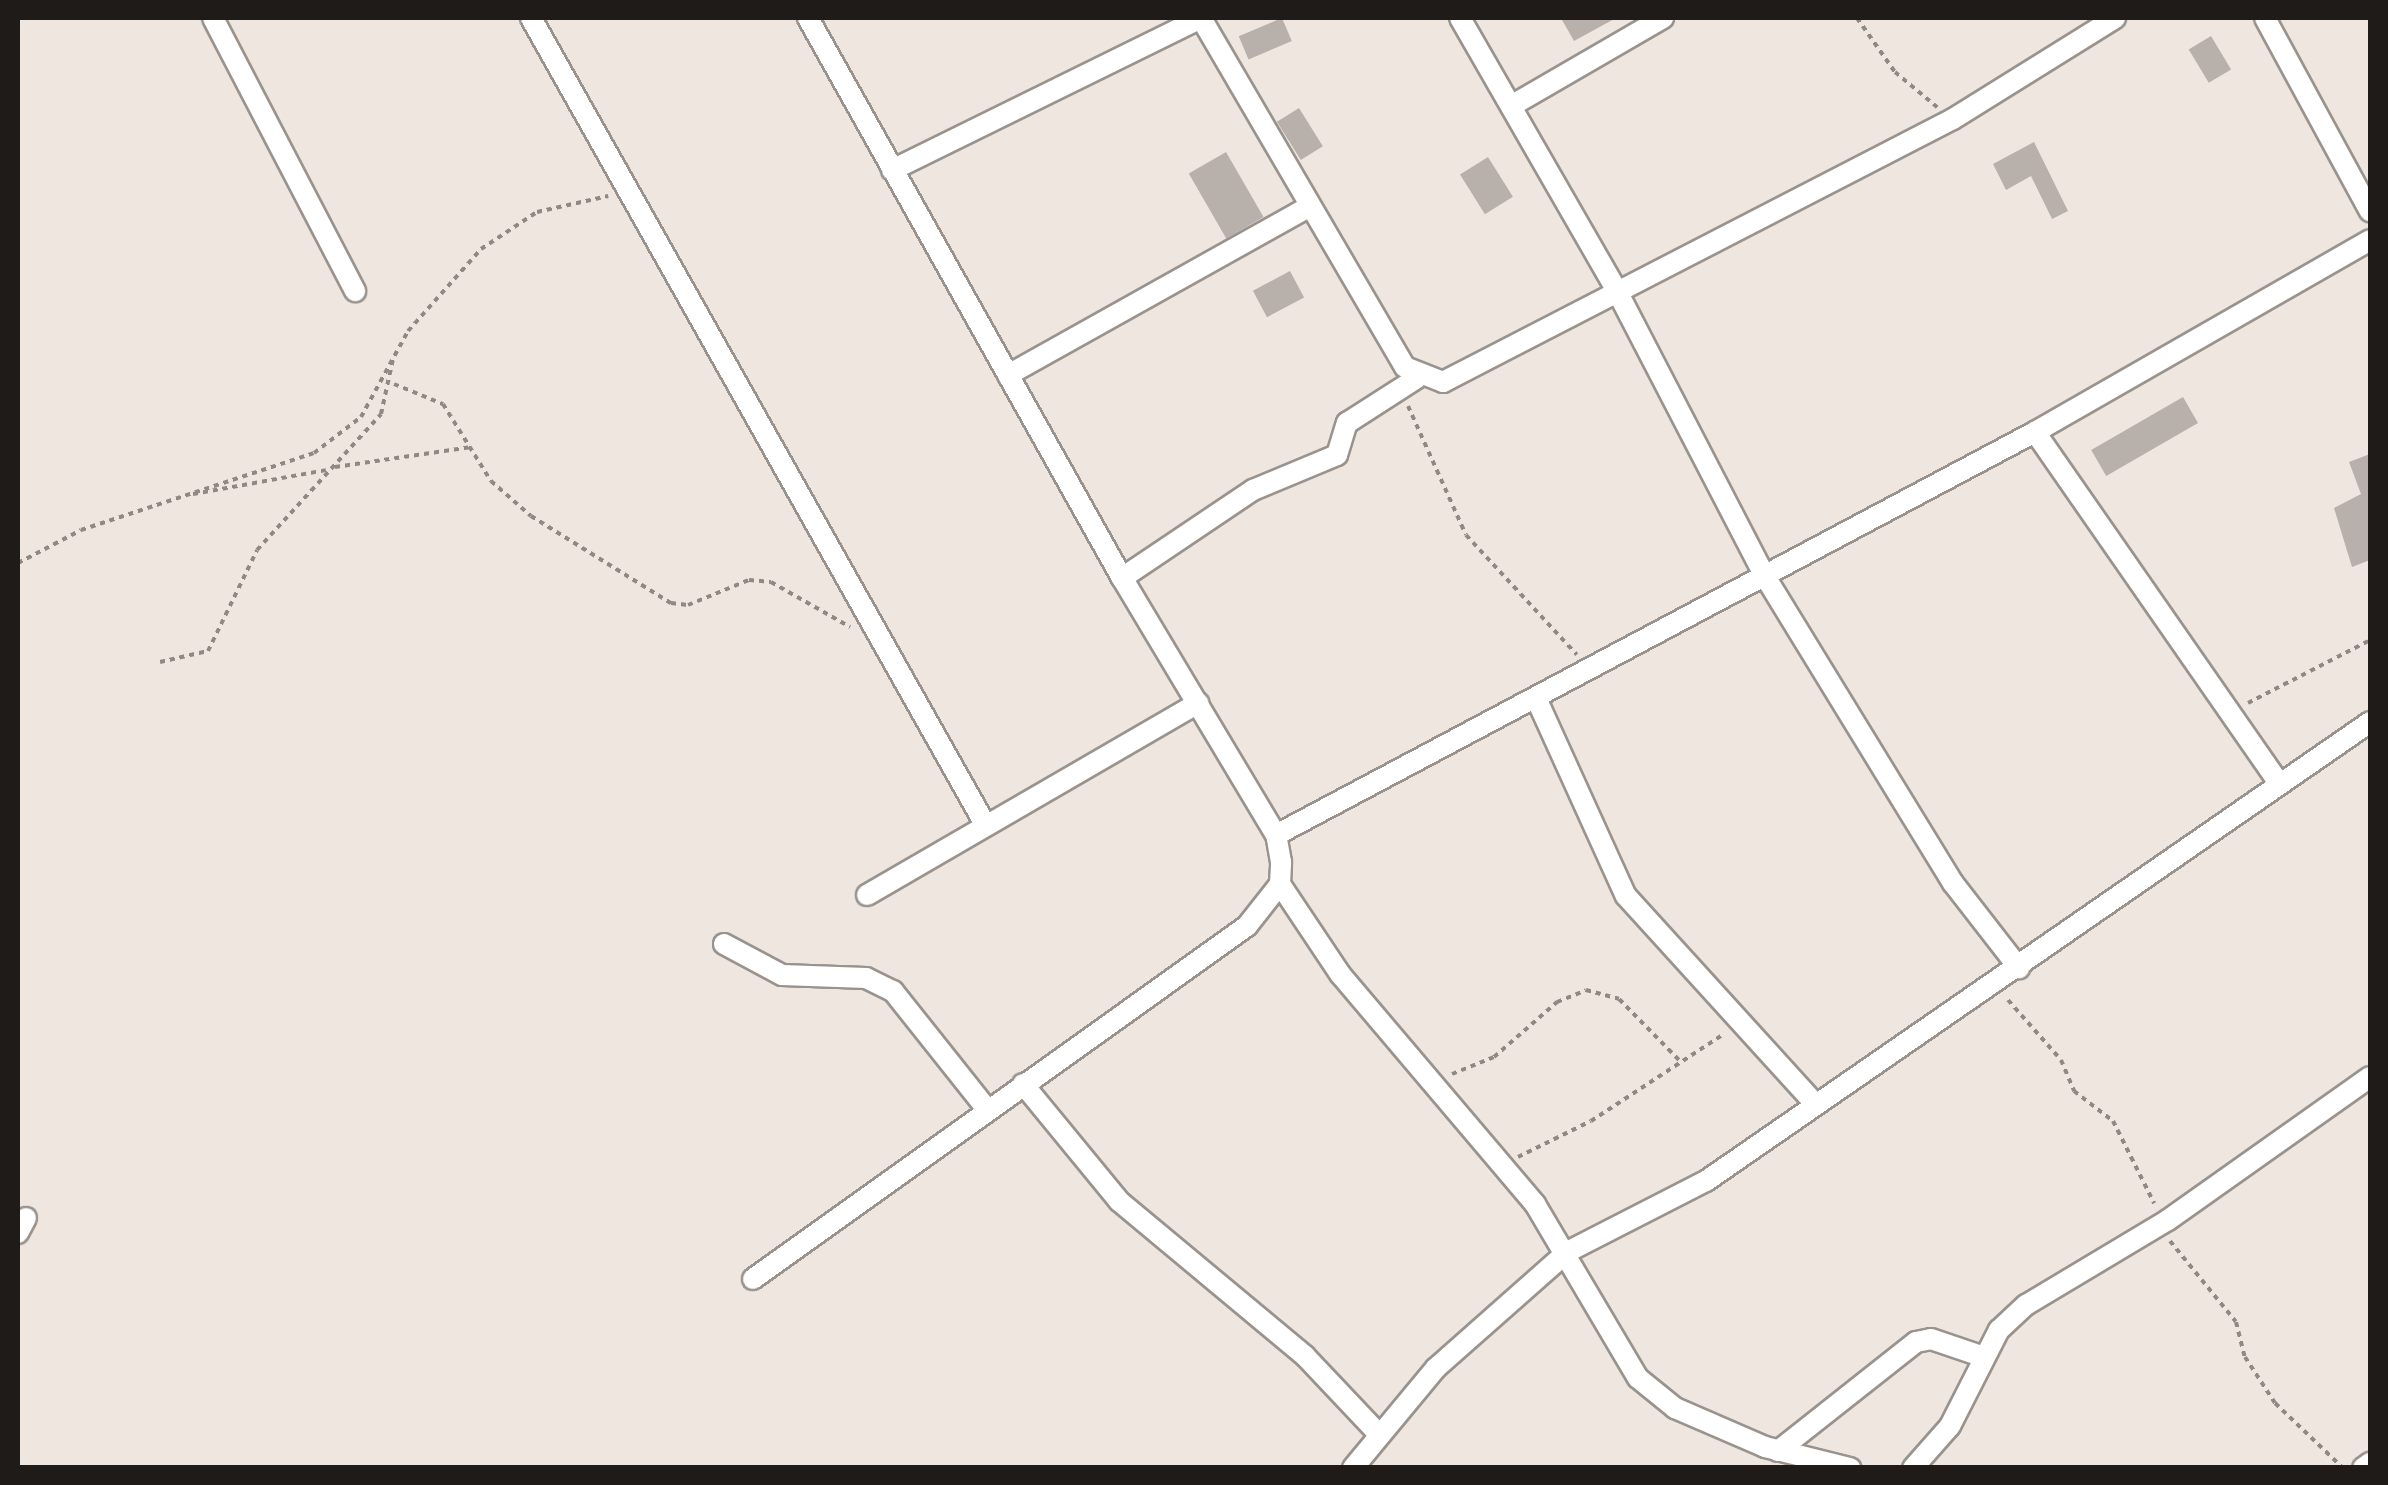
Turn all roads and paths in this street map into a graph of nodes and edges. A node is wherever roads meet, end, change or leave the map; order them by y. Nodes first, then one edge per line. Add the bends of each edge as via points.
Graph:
1 (213, 18) edge
2 (531, 18) edge
3 (808, 18) edge
4 (1460, 18) edge
5 (1663, 18) edge
6 (1857, 18) edge
7 (2115, 18) edge
8 (2265, 18) edge
9 (1511, 106) junction
10 (1953, 118) junction
11 (892, 170) junction
12 (628, 194) junction
13 (1306, 208) junction
14 (2370, 211) edge
15 (2370, 240) edge
16 (355, 292) dead end
17 (1618, 293) junction
18 (394, 358) junction
19 (1008, 375) junction
20 (1409, 383) junction
21 (394, 384) junction
22 (2035, 432) junction
23 (474, 447) junction
24 (330, 468) junction
25 (179, 496) junction
26 (18, 563) edge
27 (1122, 578) junction
28 (1766, 578) junction
29 (2370, 640) edge
30 (880, 641) junction
31 (160, 662) dead end
32 (1590, 670) junction
33 (1536, 698) junction
34 (1198, 703) junction
35 (2225, 712) junction
36 (2370, 723) edge
37 (2278, 781) junction
38 (985, 824) junction
39 (1276, 835) junction
40 (1280, 884) junction
41 (867, 894) dead end
42 (724, 944) dead end
43 (2019, 968) junction
44 (1995, 984) junction
45 (1737, 1025) junction
46 (1682, 1063) junction
47 (2370, 1077) edge
48 (1434, 1080) junction
49 (1023, 1084) junction
50 (1816, 1104) junction
51 (986, 1108) junction
52 (1505, 1163) junction
53 (2161, 1224) junction
54 (1567, 1252) junction
55 (754, 1279) dead end
56 (1981, 1356) junction
57 (1376, 1431) junction
58 (1778, 1450) junction
59 (2370, 1463) edge
60 (1353, 1468) edge
61 (1850, 1468) edge
62 (1913, 1468) edge
63 (2343, 1468) edge
64 (2363, 1468) edge

1 - 16 street
2 - 12 street
3 - 11 street
4 - 9 street
5 - 9 street
6 - 10 path via 1895,72
7 - 10 street
8 - 14 street
9 - 17 street
10 - 17 street
11 - 13 street via 1201,18
11 - 19 street
12 - 18 path via 562,202 482,249 426,308
12 - 30 street
13 - 19 street
13 - 20 street
15 - 22 street
17 - 20 street via 1443,382
17 - 28 street
18 - 21 path
18 - 25 path via 371,402 339,438 278,467
19 - 27 street
20 - 27 street via 1347,423 1337,455 1253,490
20 - 32 path via 1466,535
21 - 23 path via 443,404
21 - 24 path via 381,414
22 - 28 street
22 - 35 street
23 - 24 path
23 - 30 path via 491,481 531,516 671,603 688,605 749,580 771,582
24 - 25 path via 308,478
24 - 31 path via 252,557 208,651
25 - 26 path via 81,530
27 - 34 street
28 - 32 street
28 - 43 street via 1953,883
29 - 35 path
30 - 38 street
32 - 33 street
33 - 39 street
33 - 45 street via 1615,878
34 - 38 street
34 - 39 street
35 - 37 street
36 - 37 street
37 - 43 street
38 - 41 street
39 - 40 street
40 - 48 street via 1340,974
40 - 49 street via 1248,926
42 - 51 street via 782,975 866,978 893,990
43 - 44 street
44 - 50 street
44 - 53 path via 2061,1060 2074,1090 2129,1144
45 - 46 path
45 - 50 street
46 - 48 path via 1619,999 1586,990 1557,1002 1494,1057
46 - 52 path via 1591,1122
47 - 53 street
48 - 52 street
49 - 51 street
49 - 57 street via 1119,1201 1305,1356
50 - 54 street via 1706,1181
51 - 55 street
52 - 54 street
53 - 56 street via 2026,1305
53 - 63 path via 2184,1266 2236,1322 2254,1375
54 - 57 street
54 - 58 street via 1638,1378 1675,1408
56 - 58 street via 1931,1338 1916,1342
56 - 62 street via 1956,1417
57 - 60 street
58 - 61 street
59 - 64 street

